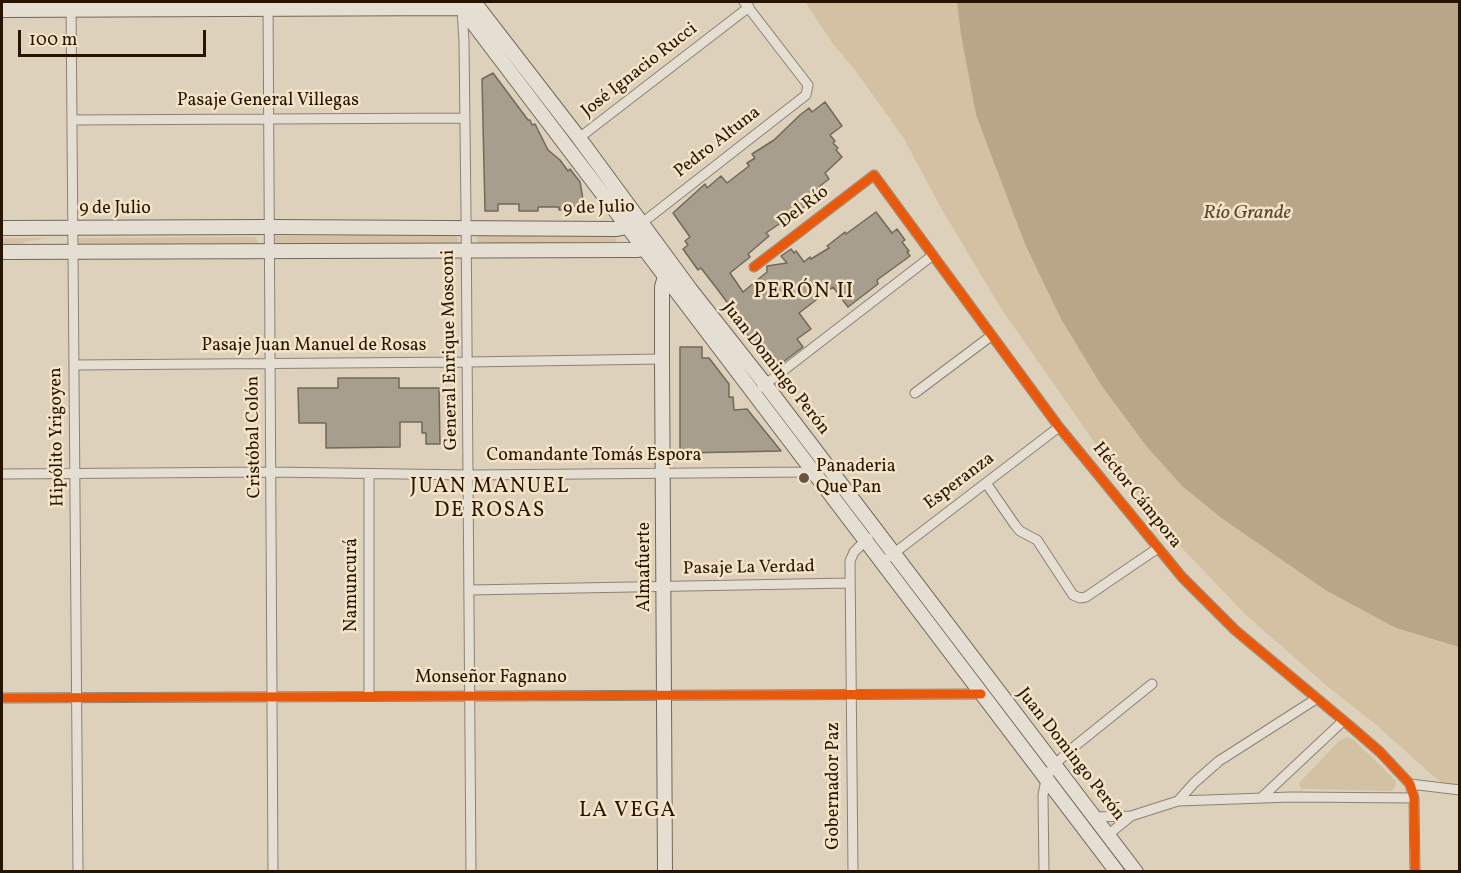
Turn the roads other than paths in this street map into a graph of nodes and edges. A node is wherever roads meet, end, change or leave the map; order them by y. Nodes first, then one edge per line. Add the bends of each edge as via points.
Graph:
1 (466, 3) edge
2 (747, 4) edge
3 (71, 5) edge
4 (268, 5) edge
5 (2, 10) edge
6 (268, 118) junction
7 (465, 118) junction
8 (72, 120) junction
9 (579, 138) junction
10 (874, 175) joint
11 (642, 223) junction
12 (270, 227) junction
13 (466, 227) junction
14 (627, 227) junction
15 (2, 228) edge
16 (73, 228) junction
17 (642, 246) junction
18 (466, 250) junction
19 (270, 251) junction
20 (2, 252) edge
21 (73, 252) junction
22 (933, 255) junction
23 (754, 267) dead end
24 (670, 272) junction
25 (991, 336) junction
26 (662, 358) junction
27 (467, 362) junction
28 (271, 363) junction
29 (74, 364) junction
30 (765, 384) junction
31 (915, 393) dead end
32 (753, 394) junction
33 (1059, 427) junction
34 (823, 461) junction
35 (811, 471) junction
36 (272, 472) junction
37 (75, 473) junction
38 (663, 473) junction
39 (2, 474) edge
40 (369, 474) junction
41 (469, 475) junction
42 (986, 483) junction
43 (876, 531) junction
44 (865, 541) junction
45 (1158, 548) junction
46 (894, 553) junction
47 (882, 563) junction
48 (849, 583) junction
49 (664, 588) junction
50 (469, 590) junction
51 (1152, 684) dead end
52 (851, 694) junction
53 (981, 694) junction
54 (664, 695) junction
55 (369, 696) junction
56 (469, 696) junction
57 (274, 697) junction
58 (2, 698) edge
59 (77, 698) junction
60 (1316, 699) junction
61 (1343, 721) junction
62 (1054, 765) junction
63 (1046, 779) junction
64 (1410, 784) junction
65 (1460, 790) edge
66 (1261, 798) junction
67 (1414, 798) junction
68 (1178, 801) junction
69 (1131, 816) junction
70 (1095, 817) junction
71 (1109, 834) junction
72 (78, 872) edge
73 (273, 872) edge
74 (471, 872) edge
75 (665, 872) edge
76 (852, 872) edge
77 (1044, 872) edge
78 (1117, 872) edge
79 (1136, 872) edge
80 (1415, 872) edge

1 - 4 street
1 - 7 street, General Enrique Mosconi
1 - 9 street, Juan Domingo Perón
1 - 14 street, Juan Domingo Perón
2 - 9 street, José Ignacio Rucci
2 - 11 street, Pedro Altuna via 808,85 806,95
3 - 4 street
3 - 5 street
3 - 8 street, Hipólito Yrigoyen
4 - 6 street, Cristóbal Colón
6 - 7 street, Pasaje General Villegas
6 - 8 street, Pasaje General Villegas
6 - 12 street, Cristóbal Colón
7 - 13 street, General Enrique Mosconi
8 - 16 street, Hipólito Yrigoyen
9 - 11 street, Juan Domingo Perón
10 - 22 street, Héctor Cámpora
10 - 23 street, Del Río
11 - 14 street, 9 de Julio
11 - 17 street, 9 de Julio
11 - 24 street, Juan Domingo Perón
12 - 13 street, 9 de Julio
12 - 16 street, 9 de Julio
12 - 19 street, Cristóbal Colón
13 - 14 street, 9 de Julio
13 - 18 street, General Enrique Mosconi
14 - 17 street, Juan Domingo Perón
15 - 16 street, 9 de Julio
16 - 21 street, Hipólito Yrigoyen
17 - 18 street via 630,250
17 - 24 street, Juan Domingo Perón
18 - 19 street
18 - 27 street, General Enrique Mosconi
19 - 21 street
19 - 28 street, Cristóbal Colón
20 - 21 street
21 - 29 street, Hipólito Yrigoyen
22 - 25 street, Héctor Cámpora
22 - 30 street
24 - 26 street, Almafuerte via 662,287
24 - 30 street, Juan Domingo Perón
24 - 32 street, Juan Domingo Perón
25 - 31 street
25 - 33 street, Héctor Cámpora
26 - 27 street, Pasaje Juan Manuel de Rosas
26 - 38 street, Almafuerte
27 - 28 street, Pasaje Juan Manuel de Rosas
27 - 41 street, General Enrique Mosconi
28 - 29 street, Pasaje Juan Manuel de Rosas
28 - 36 street, Cristóbal Colón
29 - 37 street, Hipólito Yrigoyen
30 - 32 street
30 - 34 street, Juan Domingo Perón
32 - 35 street, Juan Domingo Perón
33 - 42 street, Esperanza
33 - 45 street, Héctor Cámpora
34 - 35 street
34 - 43 street, Juan Domingo Perón
35 - 38 street, Comandante Tomás Espora
35 - 44 street, Juan Domingo Perón
36 - 37 street, Comandante Tomás Espora
36 - 40 street, Comandante Tomás Espora
36 - 57 street, Cristóbal Colón
37 - 39 street, Comandante Tomás Espora
37 - 59 street, Hipólito Yrigoyen
38 - 41 street, Comandante Tomás Espora
38 - 49 street, Almafuerte
40 - 41 street, Comandante Tomás Espora
40 - 55 street, Namuncurá
41 - 50 street, General Enrique Mosconi
42 - 45 street via 1015,525 1037,540 1073,595 1080,598
42 - 46 street, Esperanza
43 - 44 street, Gobernador Paz
43 - 46 street, Juan Domingo Perón
44 - 47 street, Juan Domingo Perón
44 - 48 street, Gobernador Paz via 850,561
45 - 60 street, Héctor Cámpora via 1235,630
46 - 47 street, Esperanza
46 - 62 street, Juan Domingo Perón
47 - 53 street, Juan Domingo Perón
48 - 49 street, Pasaje La Verdad
48 - 52 street, Gobernador Paz
49 - 50 street, Pasaje La Verdad
49 - 54 street, Almafuerte
50 - 56 street, General Enrique Mosconi
51 - 62 street
52 - 53 street, Monseñor Fagnano
52 - 54 street, Monseñor Fagnano
52 - 76 street, Gobernador Paz
53 - 63 street, Juan Domingo Perón
54 - 56 street, Monseñor Fagnano
54 - 75 street, Almafuerte
55 - 56 street, Monseñor Fagnano
55 - 57 street, Monseñor Fagnano
56 - 74 street, General Enrique Mosconi
57 - 59 street, Monseñor Fagnano
57 - 73 street, Cristóbal Colón
58 - 59 street, Monseñor Fagnano
59 - 72 street, Hipólito Yrigoyen
60 - 61 street, Héctor Cámpora
60 - 68 street via 1219,761
61 - 64 street, Héctor Cámpora
61 - 66 street
62 - 63 street
62 - 70 street, Juan Domingo Perón
63 - 77 street
63 - 78 street, Juan Domingo Perón
64 - 65 street
64 - 67 street, Héctor Cámpora
66 - 67 street
66 - 68 street
67 - 80 street, Héctor Cámpora
68 - 69 street
69 - 70 street
69 - 71 street
70 - 71 street, Juan Domingo Perón
71 - 79 street, Juan Domingo Perón

